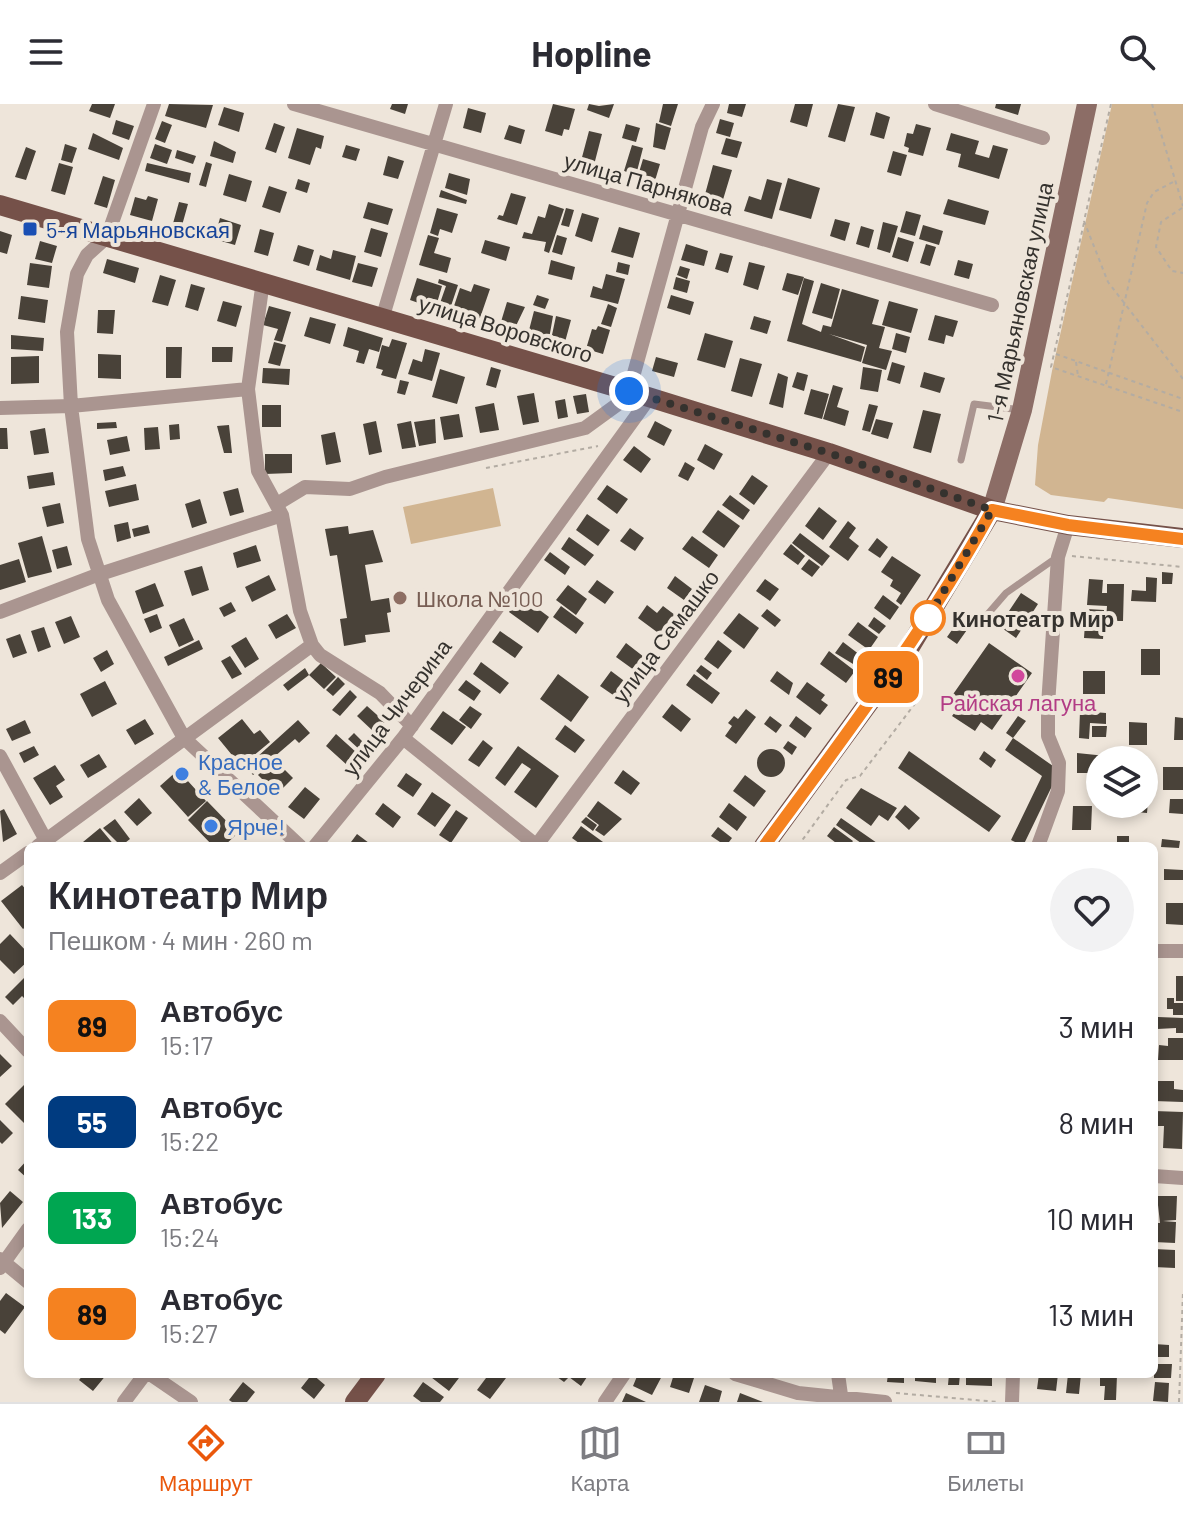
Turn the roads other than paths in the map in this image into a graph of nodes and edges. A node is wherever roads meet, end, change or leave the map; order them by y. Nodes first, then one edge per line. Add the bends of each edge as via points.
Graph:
1 (154, 104) edge
2 (294, 104) edge
3 (446, 104) edge
4 (713, 104) edge
5 (935, 104) edge
6 (1087, 104) edge
7 (1043, 138) dead end
8 (434, 142) junction
9 (0, 205) edge
10 (678, 215) junction
11 (107, 237) junction
12 (263, 281) junction
13 (992, 305) dead end
14 (383, 316) junction
15 (248, 389) junction
16 (629, 391) junction
17 (650, 397) junction
18 (71, 406) junction
19 (0, 408) edge
20 (1022, 410) junction
21 (829, 453) junction
22 (961, 460) dead end
23 (280, 510) junction
24 (992, 510) junction
25 (1068, 525) junction
26 (1183, 538) edge
27 (1058, 556) junction
28 (97, 575) junction
29 (0, 612) edge
30 (980, 623) dead end
31 (312, 645) junction
32 (408, 732) junction
33 (184, 738) junction
34 (0, 756) edge
35 (42, 842) edge
36 (46, 842) edge
37 (296, 842) edge
38 (318, 842) edge
39 (532, 842) edge
40 (539, 842) edge
41 (767, 842) edge
42 (1039, 842) edge
43 (24, 856) edge
44 (0, 873) edge
45 (1158, 951) edge
46 (1183, 951) edge
47 (0, 1021) edge
48 (24, 1047) edge
49 (1158, 1176) edge
50 (1183, 1178) edge
51 (24, 1234) edge
52 (1, 1264) edge
53 (24, 1279) edge
54 (145, 1378) edge
55 (154, 1378) edge
56 (373, 1378) edge
57 (621, 1378) edge
58 (748, 1378) edge
59 (839, 1378) edge
60 (1013, 1378) edge
61 (888, 1397) edge
62 (842, 1401) edge
63 (124, 1402) edge
64 (191, 1402) edge
65 (355, 1402) edge
66 (605, 1402) edge
67 (1012, 1402) edge

1 - 11 street
2 - 8 street, улица Парнякова
3 - 8 street
4 - 10 street
5 - 7 street
6 - 20 main road, 1-я Марьяновская улица
8 - 10 street, улица Парнякова
8 - 14 street
9 - 11 main road, улица Воровского
10 - 13 street, улица Парнякова
10 - 16 street
11 - 12 main road, улица Воровского
11 - 18 street via 87,255 77,274 67,332
12 - 14 main road, улица Воровского
12 - 15 street
14 - 16 main road, улица Воровского
15 - 18 street
15 - 23 street via 258,471
16 - 17 main road, улица Воровского
16 - 23 street via 585,428 350,489 305,487
17 - 21 main road, улица Воровского
17 - 32 street, улица Чичерина
18 - 19 street
18 - 28 street
20 - 22 lane via 974,404
20 - 24 main road, 1-я Марьяновская улица
21 - 24 main road, улица Воровского
21 - 40 street, улица Семашко
23 - 28 street
23 - 31 street
24 - 25 main road, улица Воровского
24 - 41 main road via 911,645
25 - 26 main road, улица Воровского
25 - 27 street
27 - 30 lane via 1006,593
27 - 42 street via 1048,705 1048,736 1059,763 1058,791
28 - 29 street
28 - 33 street
31 - 32 street via 380,693
31 - 33 street
32 - 38 street, улица Чичерина
32 - 39 street
33 - 36 street
33 - 37 street
34 - 35 street
43 - 44 street
45 - 46 street
47 - 48 street
49 - 50 street
51 - 52 street
52 - 53 street
54 - 63 street
55 - 64 street
56 - 65 main road
57 - 66 street
58 - 62 street
59 - 62 street
60 - 67 street
61 - 62 street

